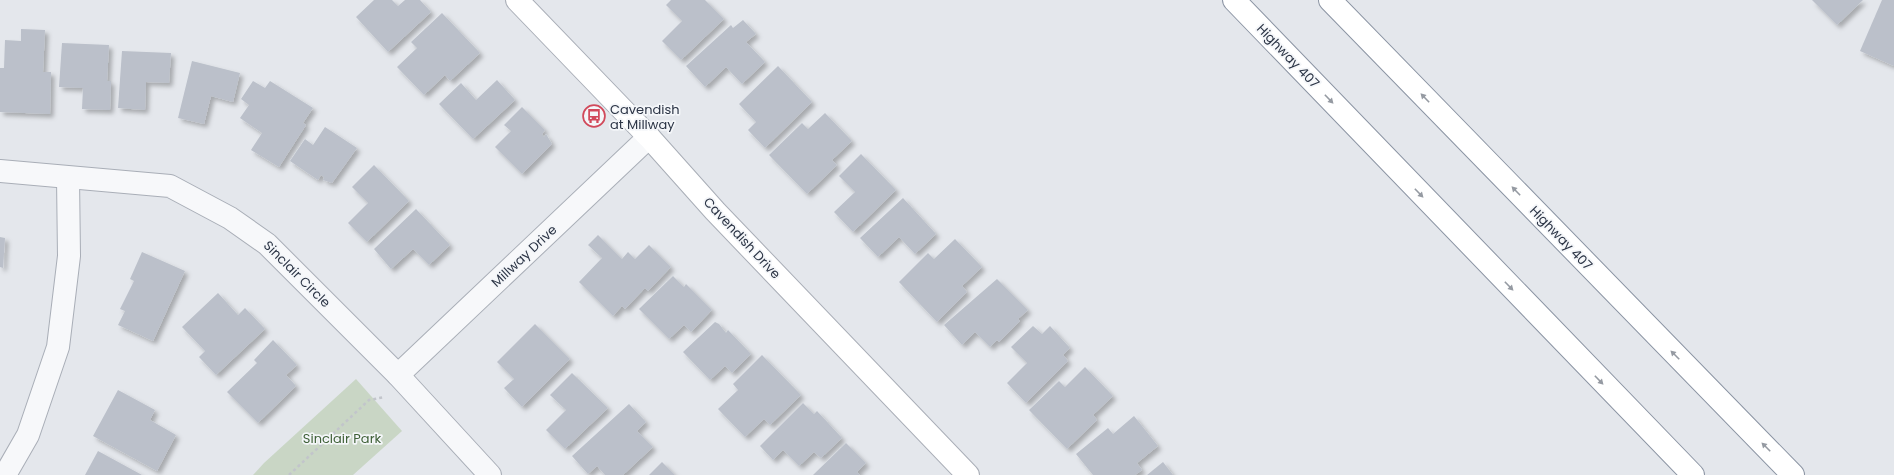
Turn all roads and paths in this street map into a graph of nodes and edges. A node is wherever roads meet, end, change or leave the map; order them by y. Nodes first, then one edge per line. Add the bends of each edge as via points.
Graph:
1 (517, 0) edge
2 (1234, 0) edge
3 (1330, 0) edge
4 (650, 137) junction
5 (0, 171) edge
6 (68, 178) junction
7 (404, 383) junction
8 (5, 475) edge
9 (290, 475) edge
10 (490, 475) edge
11 (968, 475) edge
12 (1693, 475) edge
13 (1793, 475) edge

1 - 4 main road, Cavendish Drive
2 -> 12 main road, Highway 407
13 -> 3 main road, Highway 407
4 - 7 street, Millway Drive
4 - 11 main road, Cavendish Drive via 715,211
5 - 6 street, Sinclair Circle
6 - 7 street, Sinclair Circle via 170,186 230,218 268,244
6 - 8 street via 69,256 58,347 28,435
7 - 9 path via 369,400
7 - 10 street, Sinclair Circle

